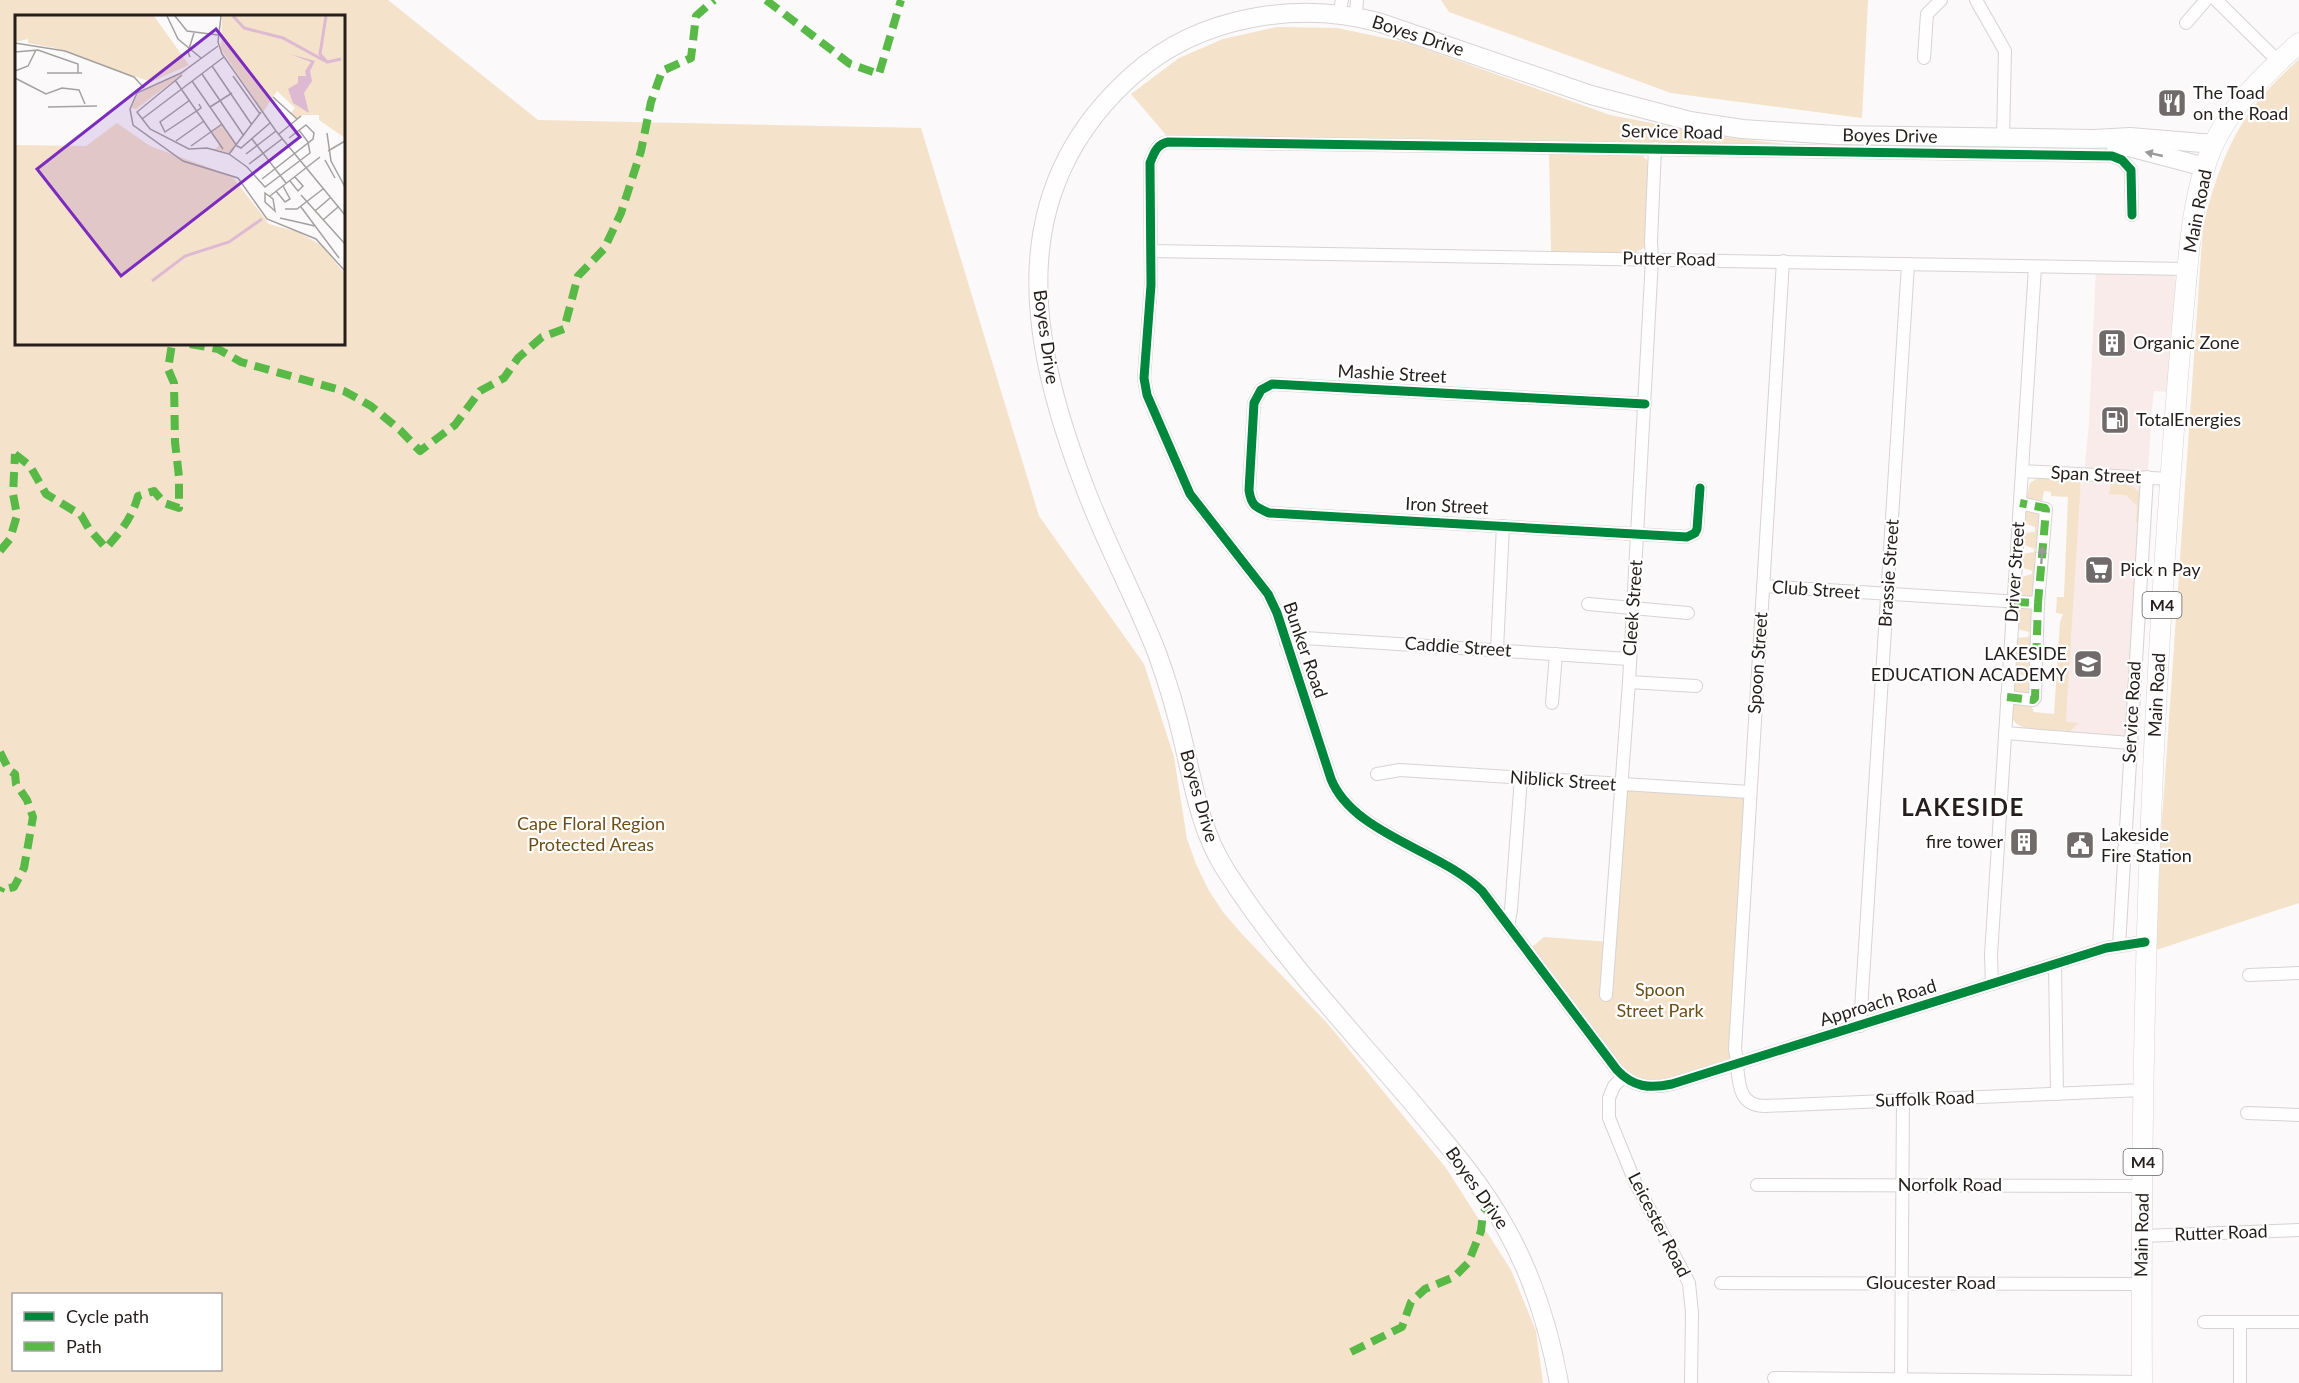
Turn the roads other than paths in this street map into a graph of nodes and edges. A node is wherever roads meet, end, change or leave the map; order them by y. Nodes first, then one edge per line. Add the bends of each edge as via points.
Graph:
1 (1941, 0) edge
2 (1976, 0) edge
3 (2206, 0) edge
4 (2216, 0) edge
5 (1348, 8) edge
6 (2186, 23) dead end
7 (2299, 43) edge
8 (1924, 58) dead end
9 (2279, 62) junction
10 (2003, 137) junction
11 (1162, 143) joint
12 (2097, 144) junction
13 (2214, 144) junction
14 (1655, 148) junction
15 (2205, 167) junction
16 (2132, 215) dead end
17 (1151, 251) junction
18 (1652, 259) junction
19 (1783, 261) junction
20 (1908, 264) junction
21 (2035, 267) junction
22 (2187, 269) junction
23 (1645, 404) junction
24 (2022, 471) junction
25 (2147, 477) junction
26 (2170, 479) junction
27 (1700, 488) dead end
28 (2020, 502) junction
29 (1256, 508) joint
30 (1503, 526) junction
31 (1638, 535) junction
32 (1763, 586) junction
33 (1887, 594) junction
34 (2014, 602) junction
35 (2034, 603) junction
36 (1588, 604) dead end
37 (1633, 608) junction
38 (1688, 614) dead end
39 (1286, 643) junction
40 (1497, 649) junction
41 (1556, 654) junction
42 (1629, 660) junction
43 (1629, 682) junction
44 (1696, 686) dead end
45 (2007, 697) junction
46 (1552, 703) dead end
47 (2005, 733) junction
48 (2130, 743) junction
49 (1377, 774) dead end
50 (1521, 778) junction
51 (1621, 784) junction
52 (1750, 792) junction
53 (2124, 849) junction
54 (2150, 850) junction
55 (1508, 926) junction
56 (2145, 942) junction
57 (2119, 946) junction
58 (2055, 964) junction
59 (2299, 973) edge
60 (2249, 975) dead end
61 (1992, 984) junction
62 (1606, 995) dead end
63 (1860, 1026) junction
64 (1738, 1064) junction
65 (1623, 1077) junction
66 (2144, 1090) junction
67 (2057, 1094) junction
68 (1903, 1100) junction
69 (2247, 1113) dead end
70 (2299, 1115) edge
71 (1757, 1185) dead end
72 (1902, 1185) junction
73 (2142, 1186) junction
74 (2299, 1230) edge
75 (2142, 1236) junction
76 (1901, 1282) junction
77 (1721, 1283) dead end
78 (2141, 1284) junction
79 (2204, 1322) dead end
80 (2240, 1322) junction
81 (2299, 1322) edge
82 (1774, 1378) dead end
83 (1901, 1381) edge
84 (1558, 1383) edge
85 (1691, 1383) edge
86 (2142, 1383) edge
87 (2240, 1383) edge

1 - 8 street via 1927,14
2 - 10 street via 2006,51
3 - 6 street
4 - 9 street
5 - 10 main road, Boyes Drive via 1591,95 1690,122 1785,132
5 - 84 main road, Boyes Drive via 1269,14 1200,34 1139,70 1108,99 1066,160 1046,215 1037,284 1044,352 1086,492 1170,692 1199,813 1214,850 1269,934 1445,1141 1494,1207 1533,1286
7 - 9 main road, Main Road / M4
9 - 13 main road, Main Road / M4 via 2241,102
10 - 12 main road, Boyes Drive
11 - 14 street, Service Road via 1179,140
11 - 17 street, Bunker Road via 1150,163
12 - 13 main road, Boyes Drive via 2130,137
12 - 14 street, Service Road
15 -> 12 main road, Boyes Drive
12 - 16 street, Service Road via 2131,170
13 - 15 main road, Main Road / M4
14 - 18 street, Cleek Street
15 - 22 main road, Main Road / M4
17 - 18 street, Putter Road
17 - 39 street, Bunker Road via 1144,378 1147,395 1190,494 1262,584
18 - 19 street, Putter Road
18 - 23 street, Cleek Street
19 - 20 street, Putter Road
19 - 32 street, Spoon Street
20 - 21 street, Putter Road
20 - 33 street, Brassie Street
21 - 22 street, Putter Road
21 - 24 street, Driver Street
22 - 26 main road, Main Road / M4
23 - 29 street, Mashie Street via 1272,384 1261,390 1254,403 1249,490 1250,501
23 - 31 street, Cleek Street
24 - 25 street, Span Street
24 - 28 street, Driver Street
25 - 26 street, Span Street
25 - 48 street, Service Road
26 - 54 main road, Main Road / M4
27 - 31 street, Iron Street via 1695,533 1687,537
28 - 34 street, Driver Street
35 -> 28 street via 2046,509
29 - 30 street, Iron Street via 1269,513
30 - 31 street, Iron Street
30 - 40 street
31 - 37 street, Cleek Street
32 - 33 street, Club Street
32 - 52 street, Spoon Street
33 - 34 street, Club Street
33 - 63 street, Brassie Street
34 - 35 street, Club Street
34 - 45 street, Driver Street
35 - 45 street via 2035,698
36 - 37 street
37 - 38 street
37 - 42 street, Cleek Street
39 - 40 street, Caddie Street via 1310,638
39 - 55 street, Bunker Road via 1330,779 1346,805 1473,883
40 - 41 street, Caddie Street
41 - 42 street, Caddie Street
41 - 46 street
42 - 43 street, Cleek Street
43 - 44 street
43 - 51 street, Cleek Street
45 - 47 street, Driver Street
47 - 48 street
47 - 61 street, Driver Street
48 - 53 street, Service Road
49 - 50 street, Niblick Street via 1400,770
50 - 51 street, Niblick Street
50 - 55 street
51 - 52 street, Niblick Street
51 - 62 street, Cleek Street
52 - 64 street, Spoon Street via 1735,1050
53 - 54 street
53 - 57 street, Service Road
54 - 56 main road, Main Road / M4
55 - 65 street, Bunker Road
56 - 57 street, Approach Road
56 - 66 main road, Main Road / M4
57 - 58 street, Approach Road
58 - 61 street, Approach Road
58 - 67 street
59 - 60 street
61 - 63 street, Approach Road
63 - 64 street, Approach Road
64 - 65 street, Approach Road via 1654,1088 1636,1085
64 - 68 street, Suffolk Road via 1743,1097 1756,1106
65 - 85 street, Leicester Road via 1609,1098 1608,1118 1635,1182 1689,1283
66 - 67 street, Suffolk Road
66 - 73 main road, Main Road / M4
67 - 68 street, Suffolk Road
68 - 72 street
69 - 70 street
71 - 72 street, Norfolk Road
72 - 73 street, Norfolk Road
72 - 76 street
73 - 75 main road, Main Road / M4
74 - 75 street, Rutter Road
75 - 78 main road, Main Road / M4
76 - 77 street, Gloucester Road
76 - 78 street, Gloucester Road
76 - 83 street
78 - 86 main road, Main Road / M4
79 - 80 street
80 - 81 street
80 - 87 street
82 - 83 street
83 - 86 street

